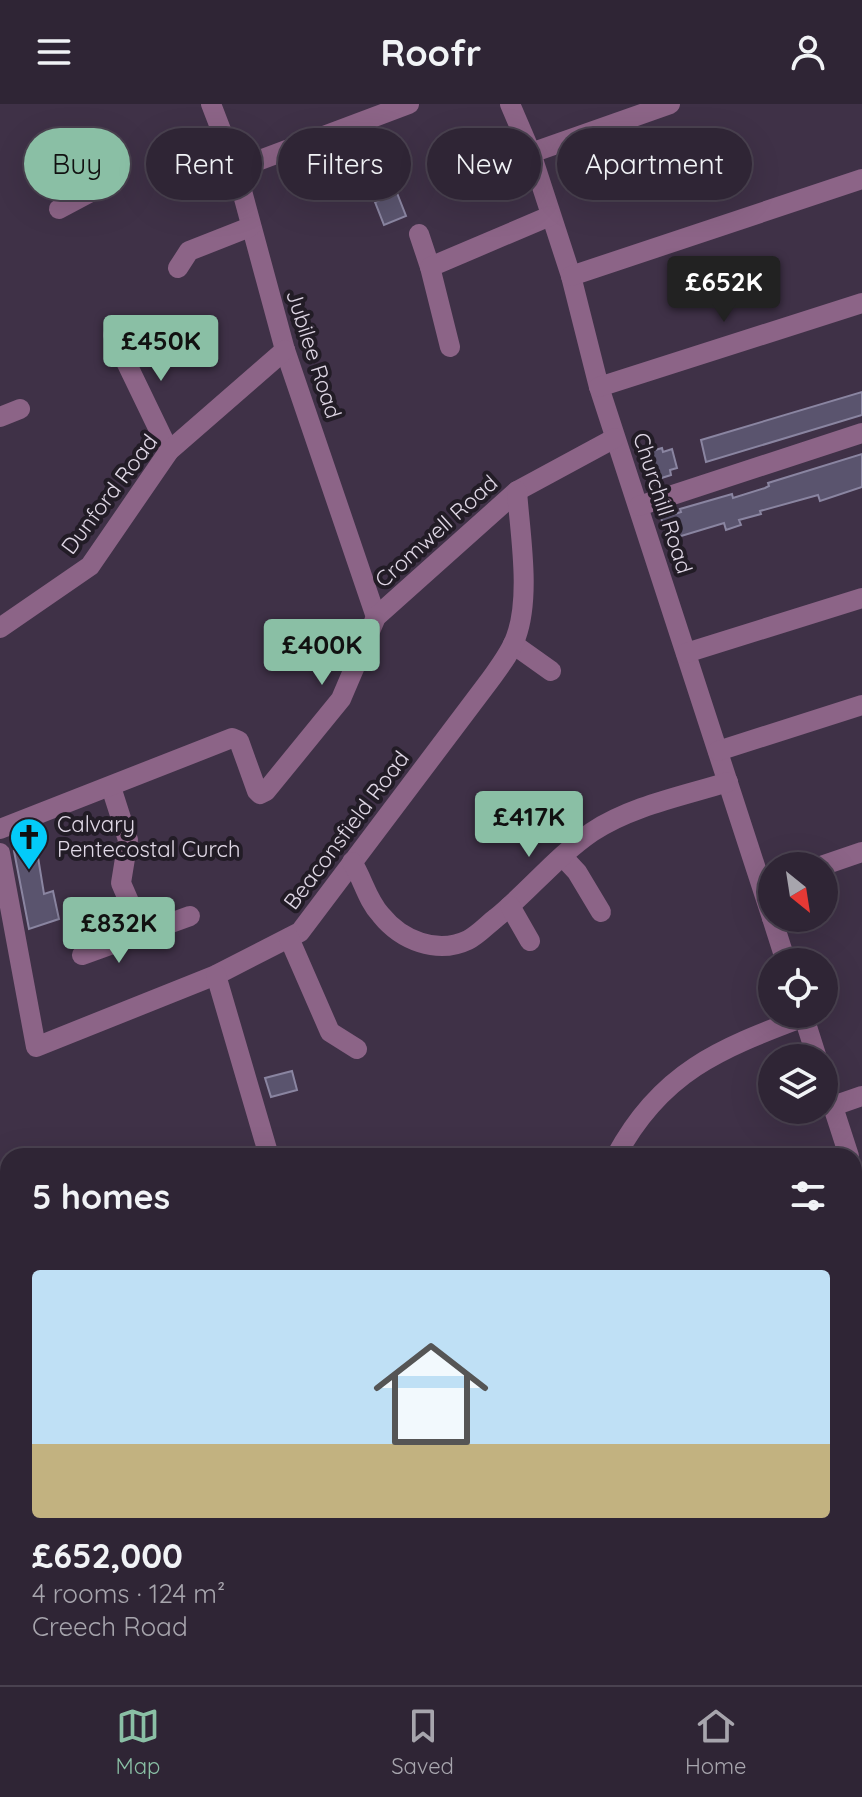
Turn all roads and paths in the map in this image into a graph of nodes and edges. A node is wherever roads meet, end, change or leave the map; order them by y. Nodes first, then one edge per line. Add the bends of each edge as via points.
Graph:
1 (211, 104) edge
2 (409, 104) edge
3 (510, 104) edge
4 (670, 104) edge
5 (220, 128) edge
6 (520, 128) edge
7 (541, 149) edge
8 (262, 159) edge
9 (862, 179) edge
10 (541, 186) edge
11 (76, 200) edge
12 (243, 200) edge
13 (59, 209) dead end
14 (550, 216) junction
15 (250, 227) junction
16 (419, 234) dead end
17 (430, 267) junction
18 (178, 268) dead end
19 (571, 276) junction
20 (862, 303) edge
21 (113, 335) dead end
22 (450, 347) dead end
23 (285, 350) junction
24 (599, 387) junction
25 (20, 409) dead end
26 (0, 417) edge
27 (862, 433) edge
28 (615, 438) junction
29 (169, 451) junction
30 (517, 491) junction
31 (639, 506) junction
32 (862, 598) edge
33 (376, 617) junction
34 (0, 628) edge
35 (513, 644) junction
36 (686, 653) junction
37 (551, 671) dead end
38 (862, 705) edge
39 (718, 751) junction
40 (728, 782) junction
41 (111, 787) junction
42 (0, 829) edge
43 (862, 852) edge
44 (0, 853) edge
45 (563, 857) junction
46 (838, 860) edge
47 (758, 861) edge
48 (352, 862) junction
49 (510, 906) junction
50 (601, 912) dead end
51 (190, 916) dead end
52 (143, 934) junction
53 (289, 938) junction
54 (530, 941) dead end
55 (82, 955) dead end
56 (216, 975) junction
57 (776, 1028) edge
58 (357, 1049) dead end
59 (862, 1096) edge
60 (838, 1104) edge
61 (838, 1122) edge
62 (267, 1148) edge
63 (620, 1148) edge
64 (846, 1148) edge

1 - 5 street, Jubilee Road
2 - 8 street
3 - 6 street, Churchill Road
4 - 7 street
9 - 19 street
10 - 14 street, Churchill Road
11 - 13 street
12 - 15 street, Jubilee Road
14 - 17 street
14 - 19 street, Churchill Road
15 - 18 street via 189,251
15 - 23 street, Jubilee Road
16 - 17 street
17 - 22 street
19 - 24 street, Churchill Road
20 - 24 street
21 - 29 street
23 - 29 street, Dunford Road
23 - 33 street, Jubilee Road
24 - 28 street, Churchill Road
25 - 26 street
27 - 31 street
28 - 30 street, Cromwell Road
28 - 31 street, Churchill Road
29 - 34 street, Dunford Road via 90,566
30 - 33 street, Cromwell Road
30 - 35 street, Beaconsfield Road via 523,578
31 - 36 street, Churchill Road
32 - 36 street
33 - 41 street, Cromwell Road via 341,699 266,791 257,791 239,741 232,738
35 - 37 street
35 - 48 street, Beaconsfield Road
36 - 39 street, Churchill Road
38 - 39 street
39 - 40 street, Churchill Road
40 - 45 street via 636,810 603,825
40 - 47 street, Churchill Road
41 - 42 street, Cromwell Road
41 - 52 street via 128,840 121,883
43 - 46 street
44 - 56 street, Beaconsfield Road via 36,1047
45 - 49 street
45 - 50 street
48 - 49 street via 379,913 422,944 443,946 471,939
48 - 53 street, Beaconsfield Road via 300,932
49 - 54 street
51 - 52 street
52 - 55 street
53 - 56 street, Beaconsfield Road
53 - 58 street via 330,1032
56 - 62 street
57 - 63 street via 686,1071 654,1101
59 - 60 street
61 - 64 street

